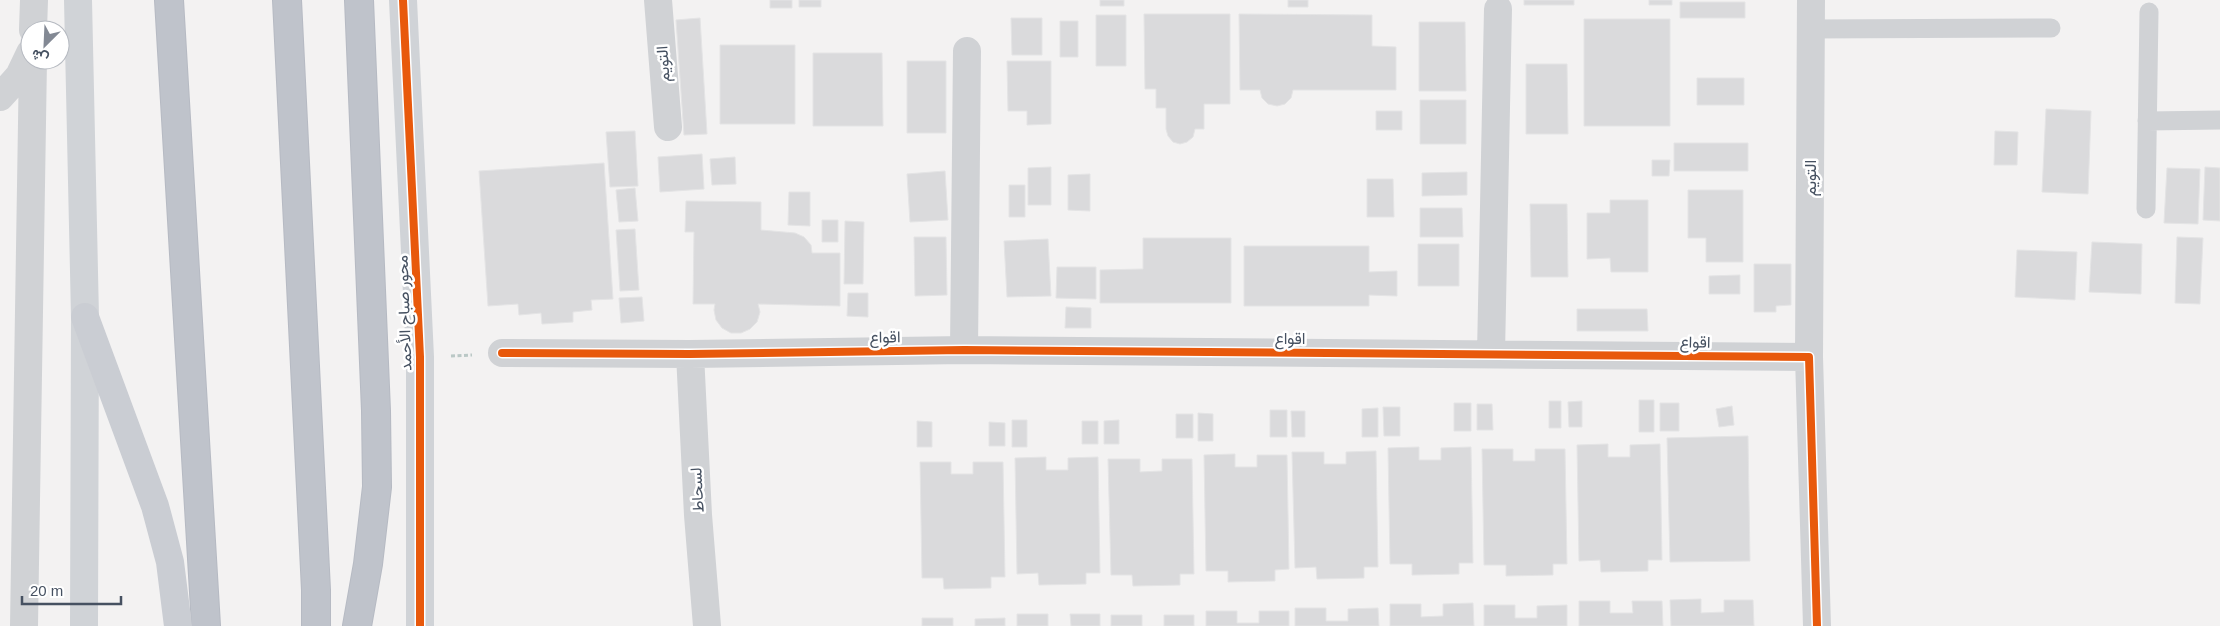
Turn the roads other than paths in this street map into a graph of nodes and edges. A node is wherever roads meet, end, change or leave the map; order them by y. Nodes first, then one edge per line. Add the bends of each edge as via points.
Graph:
1 (34, 0) edge
2 (78, 0) edge
3 (169, 0) edge
4 (287, 0) edge
5 (359, 0) edge
6 (403, 0) edge
7 (658, 0) edge
8 (1811, 0) edge
9 (1498, 9) dead end
10 (2148, 12) dead end
11 (33, 20) edge
12 (2051, 28) dead end
13 (1811, 29) junction
14 (967, 51) dead end
15 (22, 70) edge
16 (33, 70) edge
17 (0, 97) edge
18 (2147, 120) junction
19 (2220, 120) edge
20 (668, 127) dead end
21 (2146, 209) dead end
22 (85, 317) junction
23 (964, 350) junction
24 (502, 353) road end
25 (690, 354) junction
26 (1491, 354) junction
27 (1809, 357) junction
28 (24, 626) edge
29 (84, 626) edge
30 (178, 626) edge
31 (206, 626) edge
32 (316, 626) edge
33 (357, 626) edge
34 (420, 626) edge
35 (707, 626) edge
36 (1817, 626) edge

1 - 11 street
2 - 22 street
3 - 31 highway
4 - 32 highway
5 - 33 highway via 376,411 376,487 368,564
6 - 34 street, محور صباح الأحمد via 420,357
7 - 20 street, التويم
8 - 13 street, التويم
9 - 26 street
10 - 18 lane
12 - 13 lane
13 - 27 street, التويم
14 - 23 street
15 - 17 street
16 - 28 street
18 - 19 lane
18 - 21 lane
22 - 29 street
22 - 30 main road via 155,506 170,562
23 - 25 street, اقواع
23 - 26 street, اقواع
24 - 25 street, اقواع
25 - 35 street, لسحاط
26 - 27 street, اقواع
27 - 36 street

